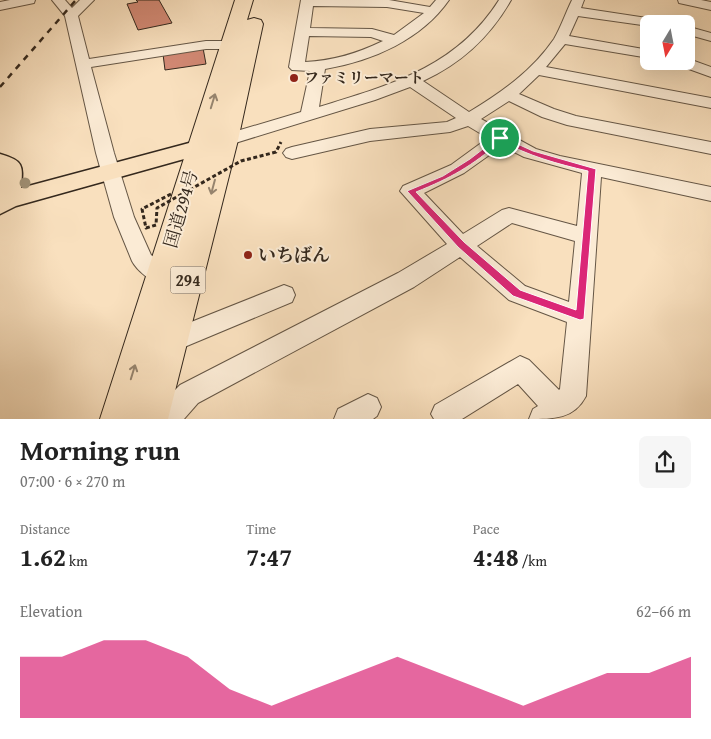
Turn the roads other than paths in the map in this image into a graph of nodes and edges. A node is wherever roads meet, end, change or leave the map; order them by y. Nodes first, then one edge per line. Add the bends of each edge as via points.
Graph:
1 (29, 0) edge
2 (58, 0) edge
3 (88, 0) edge
4 (244, 0) edge
5 (260, 0) edge
6 (443, 0) edge
7 (506, 0) edge
8 (684, 0) edge
9 (307, 1) edge
10 (576, 5) edge
11 (0, 6) edge
12 (711, 6) edge
13 (434, 12) junction
14 (71, 14) junction
15 (640, 19) edge
16 (302, 32) junction
17 (695, 33) edge
18 (711, 37) edge
19 (561, 39) junction
20 (396, 40) junction
21 (240, 45) junction
22 (640, 52) edge
23 (83, 64) junction
24 (695, 66) edge
25 (318, 67) junction
26 (536, 70) junction
27 (711, 72) edge
28 (412, 81) junction
29 (508, 96) junction
30 (711, 104) edge
31 (309, 115) junction
32 (469, 119) junction
33 (500, 138) junction
34 (213, 144) junction
35 (286, 148) road end
36 (711, 148) edge
37 (0, 162) edge
38 (592, 169) junction
39 (110, 172) junction
40 (711, 194) edge
41 (4, 203) edge
42 (586, 236) junction
43 (461, 245) junction
44 (163, 275) junction
45 (284, 295) dead end
46 (580, 316) junction
47 (170, 342) junction
48 (164, 412) edge
49 (550, 413) edge
50 (445, 414) dead end
51 (119, 419) edge

1 - 11 street
2 - 14 street
3 - 14 street
4 - 21 highway, 国道294号 / 294
5 - 21 highway, 国道294号 / 294
6 - 13 street
7 - 28 street via 473,43
8 - 12 street
9 - 13 street via 411,5
9 - 16 street
10 - 15 street
10 - 19 street
13 - 20 street
14 - 23 street
16 - 20 street via 372,33
16 - 25 street via 296,67
17 - 18 street
19 - 22 street
19 - 26 street
20 - 25 street via 372,52
21 - 23 street via 206,45
21 - 34 highway, 国道294号 / 294
23 - 39 street
24 - 27 street
25 - 31 street
26 - 29 street
26 - 30 street
28 - 31 street via 384,93
28 - 32 street
29 - 32 street
29 - 36 street via 573,121
31 - 34 street
32 - 33 street
32 - 35 street via 450,127
33 - 38 street via 530,153
33 - 43 street via 473,161 410,191
34 - 39 main road
34 - 44 highway, 国道294号 / 294
34 -> 47 highway, 国道294号 / 294
37 - 41 main road via 10,167
38 - 40 street
38 - 42 street
39 - 41 main road
39 - 44 street via 124,217 144,261
42 - 43 street via 509,215
42 - 46 street
43 - 46 street via 517,293
43 - 48 street via 406,280 189,394
51 -> 44 highway, 国道294号 / 294
45 - 47 street
46 - 49 street via 573,396
47 - 48 highway, 国道294号 / 294
49 - 50 street via 520,368

